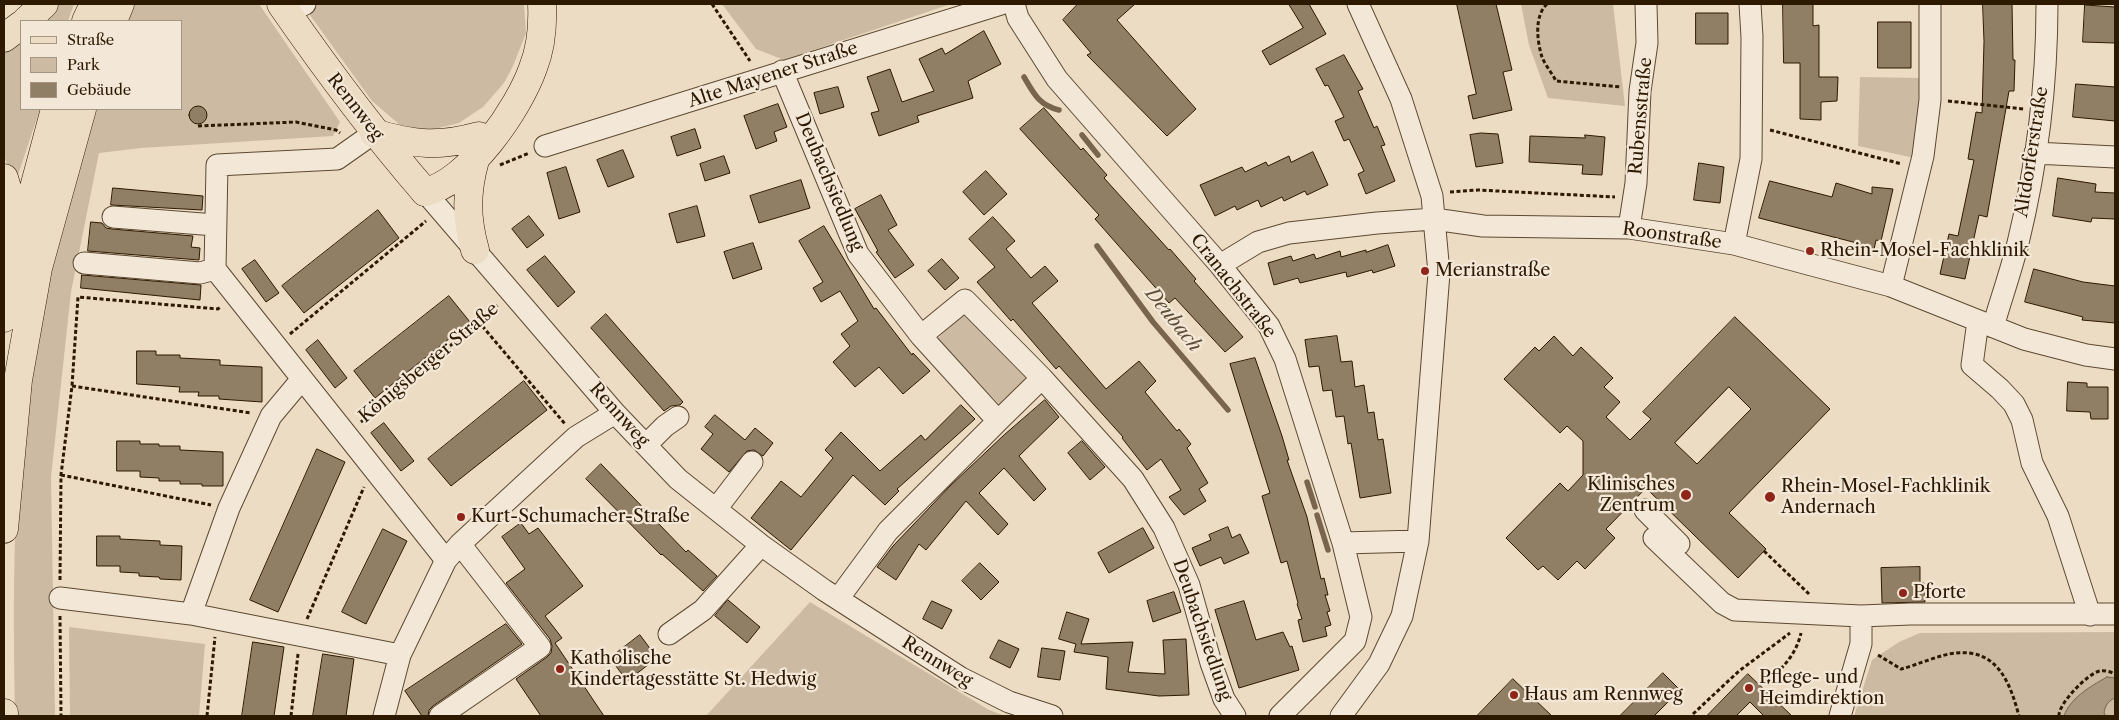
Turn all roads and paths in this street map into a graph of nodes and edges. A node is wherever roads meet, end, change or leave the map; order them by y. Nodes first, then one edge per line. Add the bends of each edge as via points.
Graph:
1 (44, 4) edge
2 (94, 4) edge
3 (120, 4) edge
4 (542, 4) edge
5 (712, 4) edge
6 (1001, 4) edge
7 (1014, 4) edge
8 (1358, 4) edge
9 (1547, 4) edge
10 (1646, 4) edge
11 (1750, 4) edge
12 (1930, 4) edge
13 (2047, 4) edge
14 (291, 7) edge
15 (27, 20) edge
16 (86, 20) edge
17 (113, 20) edge
18 (20, 26) edge
19 (4, 38) edge
20 (782, 71) junction
21 (762, 79) junction
22 (1640, 91) junction
23 (1930, 100) junction
24 (55, 110) edge
25 (82, 110) edge
26 (2040, 110) junction
27 (1752, 125) junction
28 (198, 126) dead end
29 (365, 139) junction
30 (545, 146) joint
31 (2035, 153) junction
32 (484, 154) junction
33 (2115, 157) edge
34 (1920, 168) junction
35 (4, 178) edge
36 (425, 192) junction
37 (1432, 196) junction
38 (1634, 199) junction
39 (113, 217) dead end
40 (1434, 219) junction
41 (427, 221) dead end
42 (215, 225) junction
43 (1629, 228) junction
44 (1734, 244) junction
45 (475, 250) junction
46 (84, 263) dead end
47 (1220, 265) junction
48 (215, 269) junction
49 (12, 270) junction
50 (1891, 286) junction
51 (512, 292) junction
52 (236, 296) junction
53 (4, 318) edge
54 (478, 321) junction
55 (1986, 324) junction
56 (921, 336) junction
57 (276, 346) junction
58 (2115, 359) edge
59 (1042, 378) junction
60 (302, 379) junction
61 (72, 386) junction
62 (615, 413) junction
63 (272, 416) junction
64 (678, 417) dead end
65 (998, 421) junction
66 (346, 434) junction
67 (576, 437) junction
68 (646, 445) junction
69 (752, 462) dead end
70 (372, 468) junction
71 (60, 475) junction
72 (229, 508) junction
73 (716, 509) junction
74 (1645, 510) dead end
75 (4, 529) edge
76 (1654, 538) dead end
77 (1418, 542) junction
78 (1343, 543) junction
79 (460, 544) junction
80 (761, 545) junction
81 (1764, 552) dead end
82 (446, 560) junction
83 (60, 598) junction
84 (838, 599) junction
85 (1754, 610) junction
86 (191, 614) junction
87 (2115, 614) edge
88 (2090, 615) junction
89 (1808, 616) junction
90 (1861, 616) junction
91 (217, 618) junction
92 (669, 634) dead end
93 (300, 635) junction
94 (1861, 644) junction
95 (400, 655) junction
96 (2115, 674) edge
97 (1767, 683) dead end
98 (1693, 714) dead end
99 (61, 716) edge
100 (207, 716) edge
101 (291, 716) edge
102 (384, 716) edge
103 (440, 716) edge
104 (1052, 716) edge
105 (1235, 716) edge
106 (1280, 716) edge
107 (1341, 716) edge
108 (1840, 716) edge
109 (2019, 716) edge
110 (2059, 716) edge

1 - 15 main road
2 - 16 main road
3 - 17 main road
4 - 32 main road via 542,31 534,68
5 - 21 path
6 - 20 street, Alte Mayener Straße
7 - 47 street, Cranachstraße via 1026,32 1057,79
8 - 37 street via 1401,99
9 - 22 path via 1541,10 1538,33 1542,57 1556,81
10 - 22 street, Rubensstraße via 1647,43
11 - 27 street
12 - 23 street
13 - 26 street, Altdorferstraße via 2047,51
14 - 29 main road, Rennweg
18 - 19 main road
20 - 21 street, Alte Mayener Straße
20 - 56 street, Deubachsiedlung via 858,254
21 - 30 street, Alte Mayener Straße
22 - 38 street, Rubensstraße
23 - 26 path
23 - 34 street
24 - 49 main road
25 - 75 main road via 38,268 18,380
26 - 31 street, Altdorferstraße
27 - 34 path
27 - 44 street via 1751,158
28 - 29 path via 296,122
29 - 32 main road via 423,144 458,142
29 - 36 main road, Rennweg
29 - 42 street via 337,159 217,165
30 - 32 path
31 - 33 street
31 - 55 street, Altdorferstraße via 2018,242
32 - 36 main road via 450,181 436,190
32 - 45 main road via 470,181 467,202
34 - 50 street
35 - 49 main road
36 - 45 street, Rennweg
37 - 38 path via 1478,190
37 - 40 street
38 - 43 street, Rubensstraße
39 - 42 street
40 - 43 street, Roonstraße via 1483,226
40 - 47 street, Roonstraße via 1289,233 1258,242
40 - 77 street via 1439,273
41 - 57 path
42 - 48 street
43 - 44 street, Roonstraße
44 - 50 street, Roonstraße
45 - 51 street, Rennweg
46 - 48 street via 200,273
47 - 78 street, Cranachstraße via 1269,326 1285,359
48 - 52 street, Königsberger Straße
49 - 53 main road
50 - 55 street, Roonstraße
51 - 54 path, Königsberger Straße
51 - 62 street, Rennweg
52 - 57 street, Königsberger Straße
52 - 61 path via 218,309 78,297
54 - 66 path, Königsberger Straße
54 - 67 path
55 - 58 street, Roonstraße via 2024,339
55 - 88 street, Altdorferstraße via 1972,365 2014,404 2022,420 2032,463 2058,516
56 - 59 street, Deubachsiedlung via 965,300
56 - 65 street, Deubachsiedlung
57 - 60 street, Königsberger Straße
59 - 65 street
59 - 105 street, Deubachsiedlung via 1133,479 1164,528 1189,585 1224,699
60 - 63 street
60 - 66 street, Königsberger Straße
61 - 63 path
61 - 71 path
62 - 67 street
62 - 68 street, Rennweg
63 - 72 street
64 - 68 street
65 - 84 street via 888,531
66 - 70 street, Königsberger Straße
67 - 79 street
68 - 73 street, Rennweg via 678,479
69 - 73 street
70 - 82 street, Königsberger Straße
70 - 93 path
71 - 72 path
71 - 83 path
72 - 86 street
73 - 80 street, Rennweg
74 - 85 street via 1732,596
76 - 85 street via 1722,603 1735,610
77 - 78 street
77 - 107 street via 1402,616 1379,664
78 - 106 street via 1361,617 1355,641
79 - 82 street
79 - 103 street via 540,647
80 - 84 street, Rennweg
80 - 92 street via 703,610
81 - 89 path via 1816,601
82 - 95 street
83 - 86 street
83 - 99 path
84 - 104 street, Rennweg via 960,678 1009,702
85 - 89 street
86 - 91 street
87 - 88 street
88 - 90 street
89 - 90 street
89 - 97 path via 1791,659
89 - 98 path via 1739,671
90 - 94 street
91 - 93 street
91 - 100 path
93 - 95 street
93 - 101 path
94 - 108 street
94 - 109 path via 1901,669 1956,653 1982,654 1998,666 2014,697
95 - 102 street
96 - 110 path via 2099,671 2086,680 2064,700

